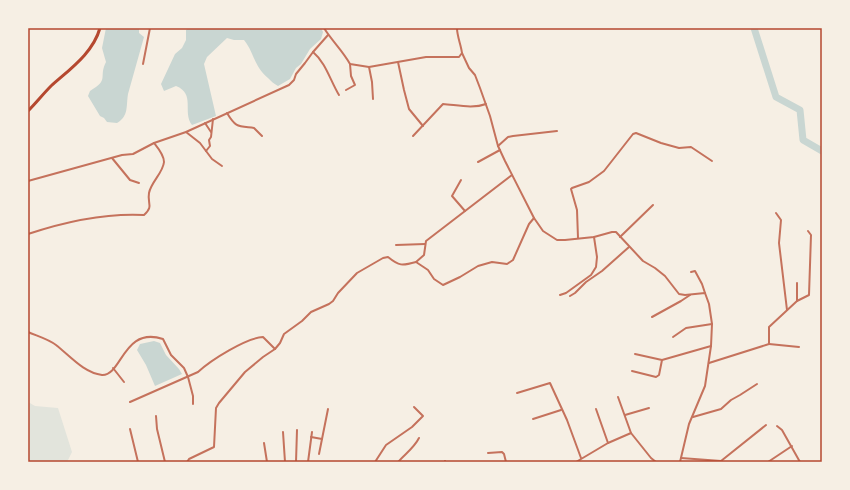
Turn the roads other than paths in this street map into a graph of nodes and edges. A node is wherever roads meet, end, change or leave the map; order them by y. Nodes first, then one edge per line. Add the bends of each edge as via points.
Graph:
1 (100, 28) edge
2 (150, 28) edge
3 (324, 28) edge
4 (457, 28) edge
5 (328, 35) junction
6 (313, 52) junction
7 (462, 54) junction
8 (398, 62) junction
9 (143, 64) dead end
10 (350, 64) junction
11 (369, 67) junction
12 (346, 90) dead end
13 (339, 95) dead end
14 (373, 99) dead end
15 (486, 104) junction
16 (28, 111) edge
17 (227, 113) junction
18 (213, 119) junction
19 (205, 123) junction
20 (423, 126) junction
21 (558, 131) dead end
22 (186, 132) junction
23 (212, 134) junction
24 (262, 136) dead end
25 (413, 136) dead end
26 (154, 143) junction
27 (498, 146) junction
28 (500, 150) junction
29 (206, 151) junction
30 (112, 158) junction
31 (712, 161) dead end
32 (478, 162) dead end
33 (222, 166) dead end
34 (512, 175) junction
35 (460, 180) dead end
36 (28, 182) edge
37 (139, 183) dead end
38 (653, 205) dead end
39 (465, 211) junction
40 (776, 213) dead end
41 (534, 218) junction
42 (808, 231) dead end
43 (28, 234) edge
44 (594, 237) junction
45 (620, 237) junction
46 (578, 239) junction
47 (425, 244) junction
48 (396, 245) dead end
49 (630, 247) junction
50 (416, 262) junction
51 (691, 272) dead end
52 (797, 284) dead end
53 (705, 293) junction
54 (691, 294) junction
55 (560, 295) dead end
56 (570, 296) dead end
57 (797, 301) junction
58 (787, 310) junction
59 (652, 317) dead end
60 (712, 324) junction
61 (28, 332) edge
62 (673, 337) dead end
63 (769, 344) junction
64 (711, 346) junction
65 (799, 347) dead end
66 (275, 349) junction
67 (635, 354) dead end
68 (662, 360) junction
69 (708, 363) junction
70 (114, 368) junction
71 (632, 372) dead end
72 (188, 377) junction
73 (124, 382) dead end
74 (757, 384) dead end
75 (517, 393) dead end
76 (618, 397) dead end
77 (130, 402) dead end
78 (194, 404) dead end
79 (414, 407) dead end
80 (649, 408) dead end
81 (328, 409) dead end
82 (561, 410) junction
83 (596, 410) dead end
84 (625, 415) junction
85 (156, 416) dead end
86 (693, 417) junction
87 (533, 419) dead end
88 (766, 425) dead end
89 (777, 426) dead end
90 (130, 429) dead end
91 (297, 430) dead end
92 (283, 432) dead end
93 (312, 432) dead end
94 (631, 433) junction
95 (311, 438) junction
96 (419, 438) dead end
97 (322, 439) junction
98 (264, 443) dead end
99 (608, 443) junction
100 (792, 446) junction
101 (488, 453) dead end
102 (319, 454) dead end
103 (581, 458) junction
104 (681, 458) junction
105 (138, 462) edge
106 (165, 462) edge
107 (187, 462) edge
108 (267, 462) edge
109 (285, 462) edge
110 (296, 462) edge
111 (308, 462) edge
112 (375, 462) edge
113 (398, 462) edge
114 (506, 462) edge
115 (576, 462) edge
116 (656, 462) edge
117 (680, 462) edge
118 (768, 462) edge
119 (800, 462) edge

1 - 16 main road via 92,47
2 - 9 street
3 - 5 street
4 - 7 street
5 - 6 street
5 - 10 street
6 - 13 street via 324,64
6 - 17 street via 289,85
7 - 8 street via 459,57 426,57
7 - 15 street via 475,75
8 - 11 street
8 - 20 street via 409,109
10 - 11 street
10 - 12 street via 355,85
11 - 14 street
15 - 20 street via 443,104
15 - 27 street
17 - 18 street
17 - 24 street via 233,124 254,128
18 - 19 street
18 - 23 street
19 - 22 street
19 - 23 street
20 - 25 street
21 - 27 street via 508,137
22 - 26 street
22 - 29 street
23 - 29 street via 210,146
26 - 30 street via 133,154
26 - 43 street via 164,161 149,192 149,210 144,215 91,218
27 - 28 street
28 - 32 street
28 - 34 street
29 - 33 street
30 - 36 street
30 - 37 street via 130,180
31 - 46 street via 691,147 679,148 633,134 604,171 589,182 572,188
34 - 39 street
34 - 41 street
35 - 39 street via 452,196
38 - 45 street
39 - 47 street
40 - 58 street via 781,220 779,243
41 - 46 street via 543,231 552,238
41 - 50 street via 513,260 507,264 492,262 478,266 443,285
42 - 57 street via 811,235 810,294
44 - 45 street via 612,232 616,232
44 - 46 street
44 - 55 street via 596,267 591,275
45 - 49 street
47 - 48 street
47 - 50 street via 424,255
49 - 54 street via 643,261 665,276 679,294
49 - 56 street
50 - 66 street via 397,264 388,257 357,273 330,304 311,312 284,334
51 - 53 street via 695,271
52 - 57 street
53 - 54 street
53 - 60 street
54 - 59 street
57 - 58 street
58 - 63 street via 768,327
60 - 62 street via 686,328
60 - 64 street
61 - 70 street via 56,345 88,370 104,375
63 - 65 street
63 - 69 street
64 - 68 street
64 - 69 street
66 - 72 street via 264,337 256,337 221,355
66 - 107 street via 245,372 219,402 214,447 189,458
67 - 68 street
68 - 71 street via 656,376
69 - 86 street via 705,386
70 - 72 street via 132,343 154,336 163,339 171,355 184,368
70 - 73 street
72 - 77 street
72 - 78 street
74 - 86 street via 721,409
75 - 82 street via 550,383
76 - 84 street
79 - 112 street via 423,416 386,445
80 - 84 street
81 - 97 street
82 - 87 street
82 - 103 street
83 - 99 street
84 - 94 street
85 - 106 street
86 - 104 street
88 - 104 street via 721,461
89 - 100 street
90 - 105 street
91 - 110 street
92 - 109 street
93 - 95 street
94 - 99 street
94 - 116 street
95 - 97 street
95 - 111 street
96 - 113 street
97 - 102 street
98 - 108 street
99 - 103 street
100 - 118 street
100 - 119 street
101 - 114 street via 502,452
103 - 115 street
104 - 117 street

